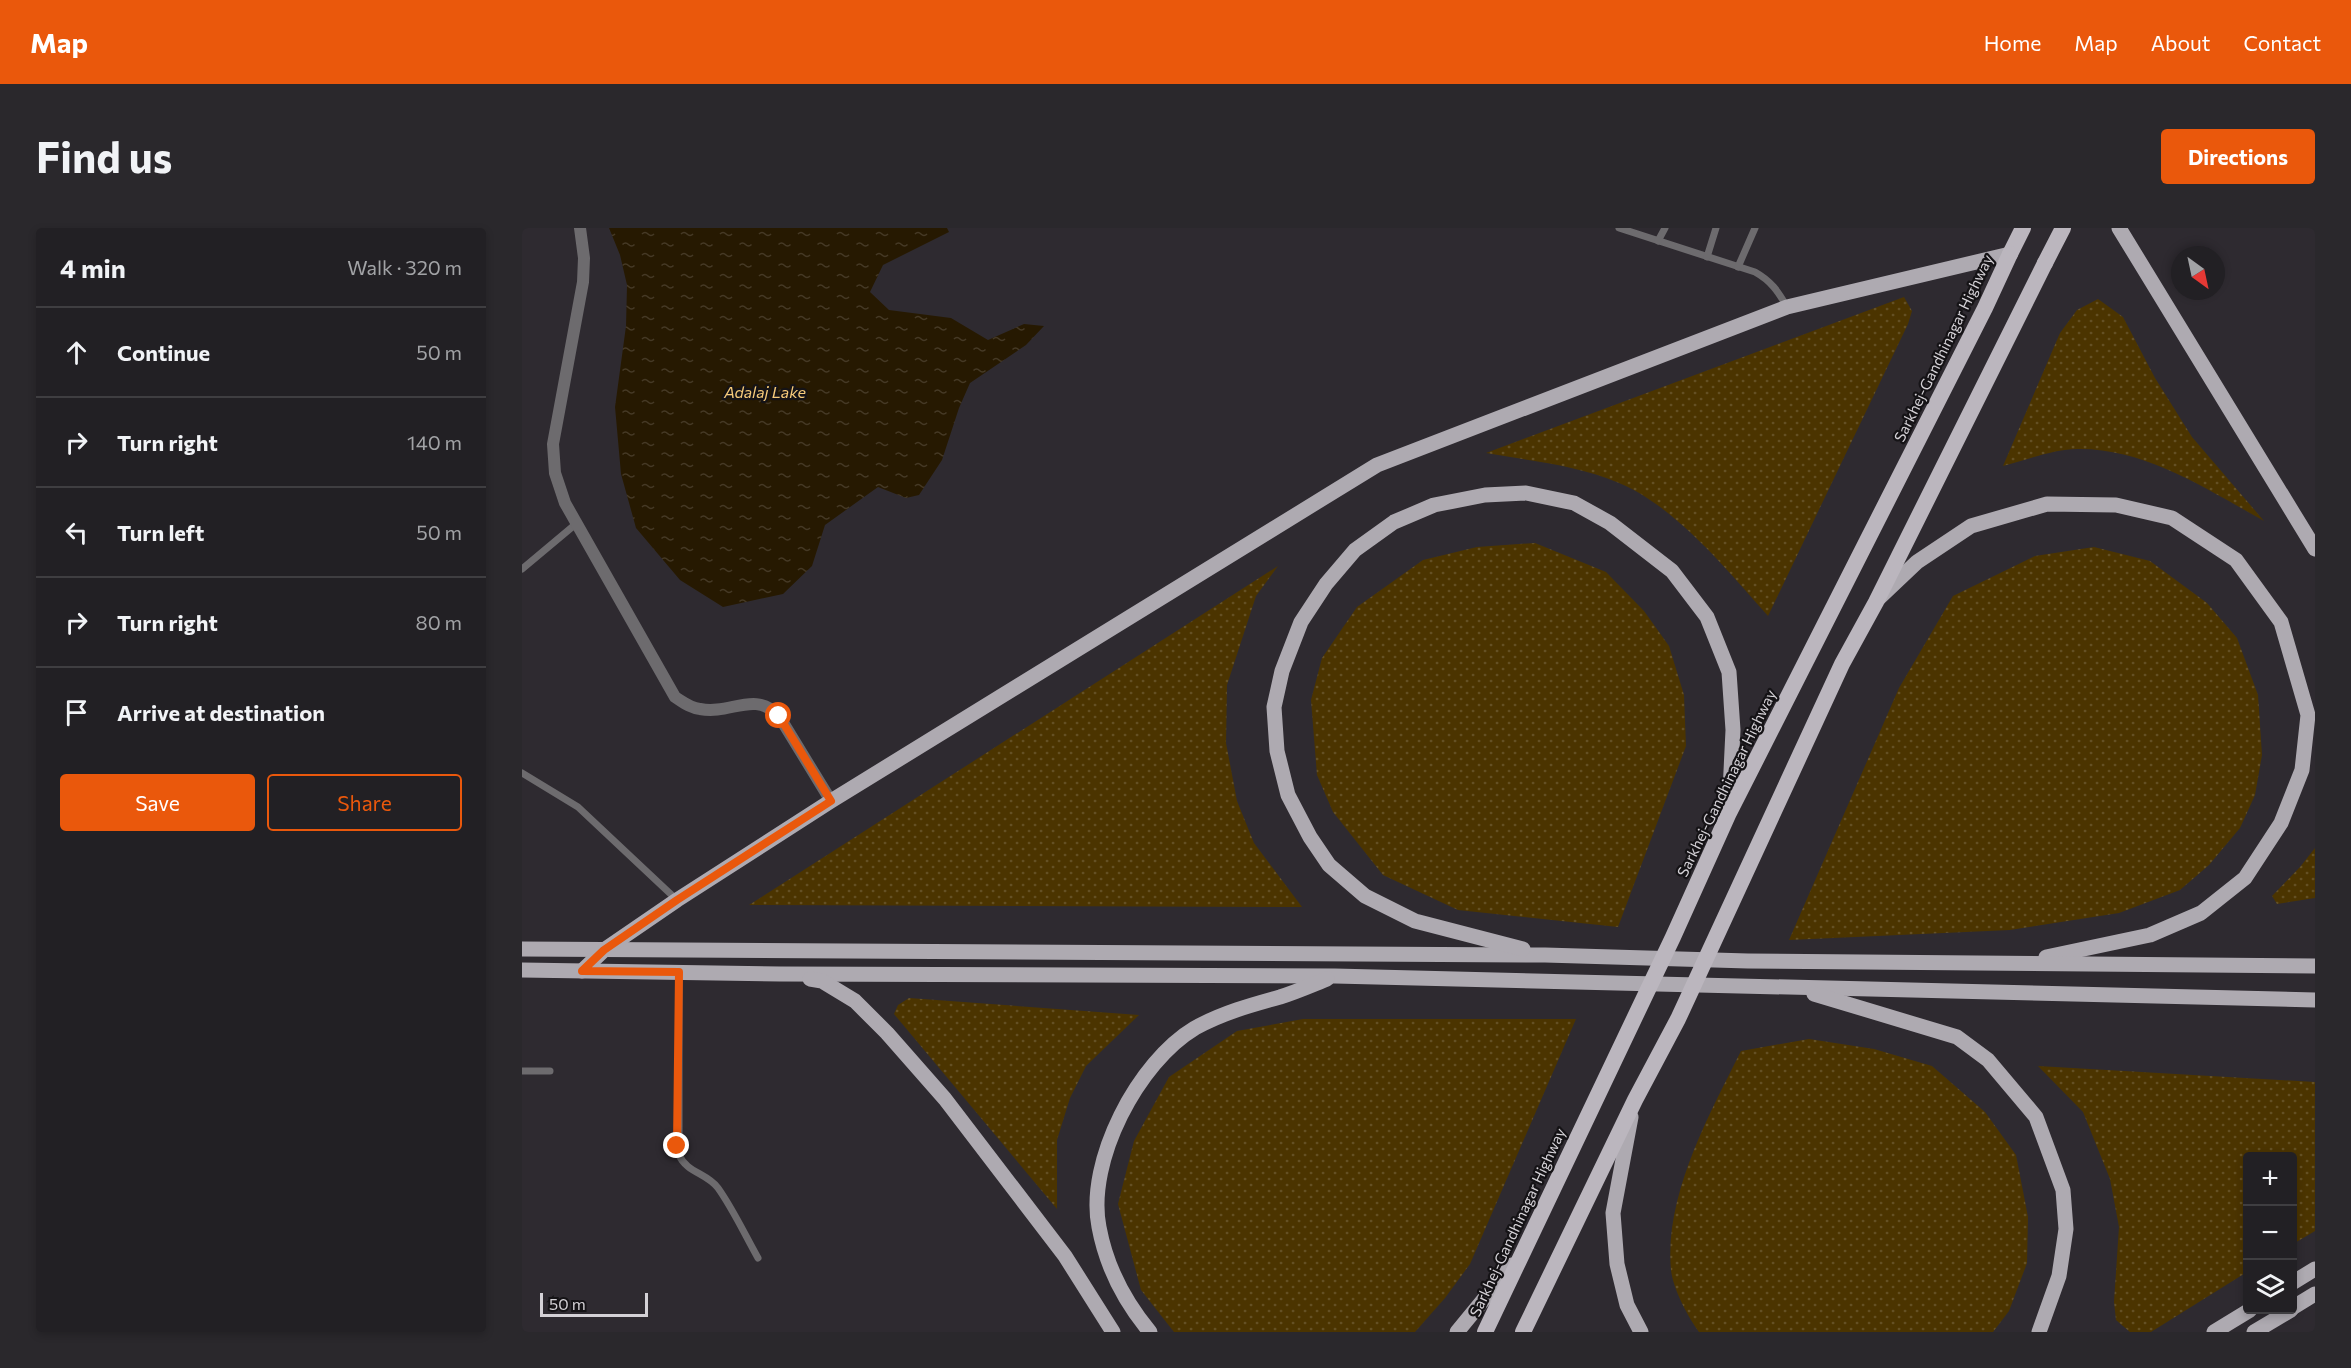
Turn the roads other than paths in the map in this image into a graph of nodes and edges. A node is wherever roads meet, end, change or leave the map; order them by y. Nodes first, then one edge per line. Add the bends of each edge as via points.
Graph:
1 (580, 228) edge
2 (1619, 228) edge
3 (1665, 228) edge
4 (1716, 228) edge
5 (1755, 228) edge
6 (2023, 228) edge
7 (2063, 228) edge
8 (2119, 228) edge
9 (1658, 241) junction
10 (2010, 254) junction
11 (1707, 257) junction
12 (1738, 267) junction
13 (1787, 306) junction
14 (577, 523) junction
15 (2315, 549) edge
16 (522, 569) edge
17 (1876, 602) junction
18 (522, 773) edge
19 (831, 801) junction
20 (1728, 815) junction
21 (677, 900) junction
22 (522, 949) edge
23 (604, 950) junction
24 (1545, 955) junction
25 (2020, 963) junction
26 (2315, 966) edge
27 (522, 970) edge
28 (582, 971) junction
29 (679, 972) junction
30 (780, 974) junction
31 (1335, 976) junction
32 (1795, 988) junction
33 (2315, 1000) edge
34 (522, 1071) edge
35 (550, 1071) dead end
36 (1635, 1100) junction
37 (1522, 1252) junction
38 (758, 1258) dead end
39 (2315, 1269) edge
40 (2297, 1280) edge
41 (2315, 1294) edge
42 (2297, 1305) edge
43 (2243, 1314) edge
44 (2283, 1314) edge
45 (1113, 1332) edge
46 (1150, 1332) edge
47 (1457, 1332) edge
48 (1485, 1332) edge
49 (1523, 1332) edge
50 (1641, 1332) edge
51 (2039, 1332) edge
52 (2214, 1332) edge
53 (2254, 1332) edge

1 - 14 street via 583,282 552,444 555,473
2 - 9 lane
3 - 9 lane
4 - 11 lane
5 - 12 lane
6 - 10 highway, Sarkhej-Gandhinagar Highway
7 - 17 highway, bridge
8 - 15 main road
9 - 11 lane
10 - 13 main road
10 - 20 highway, Sarkhej-Gandhinagar Highway, bridge
11 - 12 lane
12 - 13 lane via 1766,278
13 - 19 main road via 1377,465
14 - 16 lane
14 - 19 street via 675,697 700,710 759,703 770,707
17 - 25 main road via 1917,562 1971,526 2048,504 2116,505 2172,518 2236,560 2282,622 2308,715 2302,770 2281,823 2245,878 2201,913 2150,935
17 - 36 highway, bridge via 1842,664 1678,1019
18 - 21 lane via 578,807
19 - 21 main road
20 - 24 main road via 1733,730 1729,672 1707,617 1672,571 1610,523 1574,503 1526,493 1485,495 1434,505 1394,522 1355,550 1301,622 1282,671 1274,707 1276,751 1288,795 1329,865 1365,896 1415,921
20 - 37 highway, Sarkhej-Gandhinagar Highway, bridge
21 - 23 main road
22 - 23 main road
23 - 24 main road
23 - 28 main road
24 - 25 main road
25 - 26 main road
27 - 28 main road
28 - 29 main road
29 - 30 main road
29 - 38 lane via 679,1155 687,1167 718,1188
30 - 31 main road
30 - 45 main road via 822,981 855,1001 887,1032 945,1099 1065,1256
31 - 32 main road
31 - 46 main road via 1194,1029 1169,1048 1128,1101 1099,1172 1098,1225 1108,1264
32 - 33 main road
32 - 51 main road via 1957,1037 1988,1060 2036,1117 2063,1190 2066,1229 2060,1276
34 - 35 lane
36 - 49 highway, bridge
36 - 50 main road via 1612,1213 1617,1264 1627,1305
37 - 47 main road
37 - 48 highway, Sarkhej-Gandhinagar Highway, bridge
39 - 40 main road
41 - 42 main road
43 - 52 main road
44 - 53 main road

